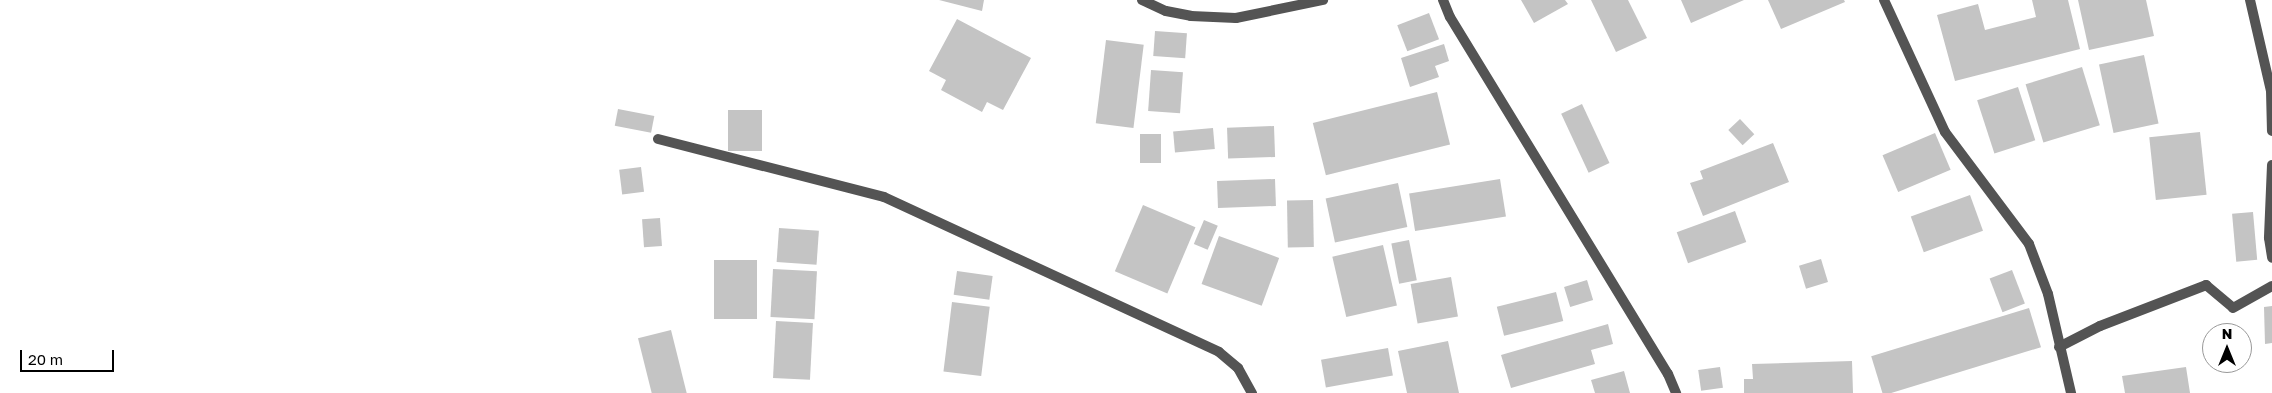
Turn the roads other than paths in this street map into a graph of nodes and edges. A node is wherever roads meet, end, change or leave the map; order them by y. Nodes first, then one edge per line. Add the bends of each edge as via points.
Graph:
1 (1142, 0) edge
2 (1323, 0) edge
3 (1443, 0) edge
4 (1884, 0) edge
5 (2250, 0) edge
6 (2272, 132) edge
7 (658, 139) dead end
8 (2272, 165) edge
9 (2272, 258) edge
10 (2272, 286) edge
11 (2059, 347) junction
12 (1252, 393) edge
13 (1676, 393) edge
14 (2071, 393) edge

1 - 2 street via 1166,11 1191,16 1236,18
3 - 13 street via 1455,25 1668,374
4 - 11 street via 1945,132 2029,244 2048,294
5 - 6 street via 2271,91
7 - 12 street via 884,197 1219,352 1238,368
8 - 9 street via 2269,238
10 - 11 street via 2233,308 2206,285 2100,326
11 - 14 street

